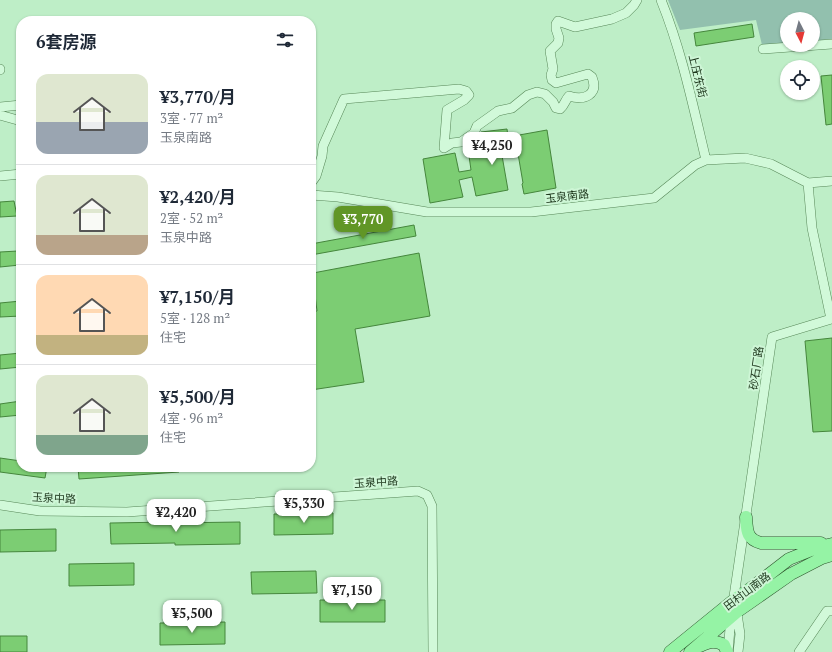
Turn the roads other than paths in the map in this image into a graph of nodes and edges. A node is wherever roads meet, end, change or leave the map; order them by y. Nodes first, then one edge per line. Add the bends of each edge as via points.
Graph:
1 (637, 0) edge
2 (661, 0) edge
3 (832, 44) edge
4 (763, 49) dead end
5 (16, 105) edge
6 (0, 107) edge
7 (0, 115) edge
8 (16, 120) edge
9 (706, 160) junction
10 (16, 174) edge
11 (0, 176) edge
12 (316, 176) edge
13 (832, 181) edge
14 (808, 183) junction
15 (316, 195) edge
16 (0, 505) edge
17 (746, 517) junction
18 (832, 543) edge
19 (832, 555) edge
20 (734, 609) junction
21 (832, 610) edge
22 (693, 650) edge
23 (433, 652) edge
24 (670, 652) edge
25 (728, 652) edge
26 (738, 652) edge
27 (799, 652) edge

1 - 12 street via 626,13 612,19 575,26 558,22 556,24 560,38 550,52 552,80 556,83 588,74 594,81 592,93 577,98 569,96 560,109 556,108 545,94 537,92 528,95 512,108 498,111 461,142 452,143 444,148 447,110 464,100 469,95 466,91 458,89 344,99 323,146
2 - 9 street, 上庄东街 via 685,72
3 - 4 street
5 - 6 street
7 - 8 street
9 - 14 street, 玉泉南路 via 745,158 770,164
9 - 15 street, 玉泉南路 via 695,164 654,198 531,212 427,212
10 - 11 street
13 - 14 street
14 - 17 street, 砂石厂路 via 812,228 831,318 772,337
16 - 23 street, 玉泉中路 via 40,511 127,512 418,491 427,495 432,506
17 - 18 main road via 748,534 753,541
17 - 20 street, 砂石厂路
18 - 20 main road, 田村山南路 via 789,559 754,586
19 - 20 main road, 田村山南路 via 791,574
20 - 22 main road, 田村山南路
20 - 24 main road, 田村山南路
20 - 25 street, 砂石厂路
20 - 26 street, 砂石厂路 via 740,634
21 - 27 street via 828,610
22 - 25 main road via 710,642 720,642

